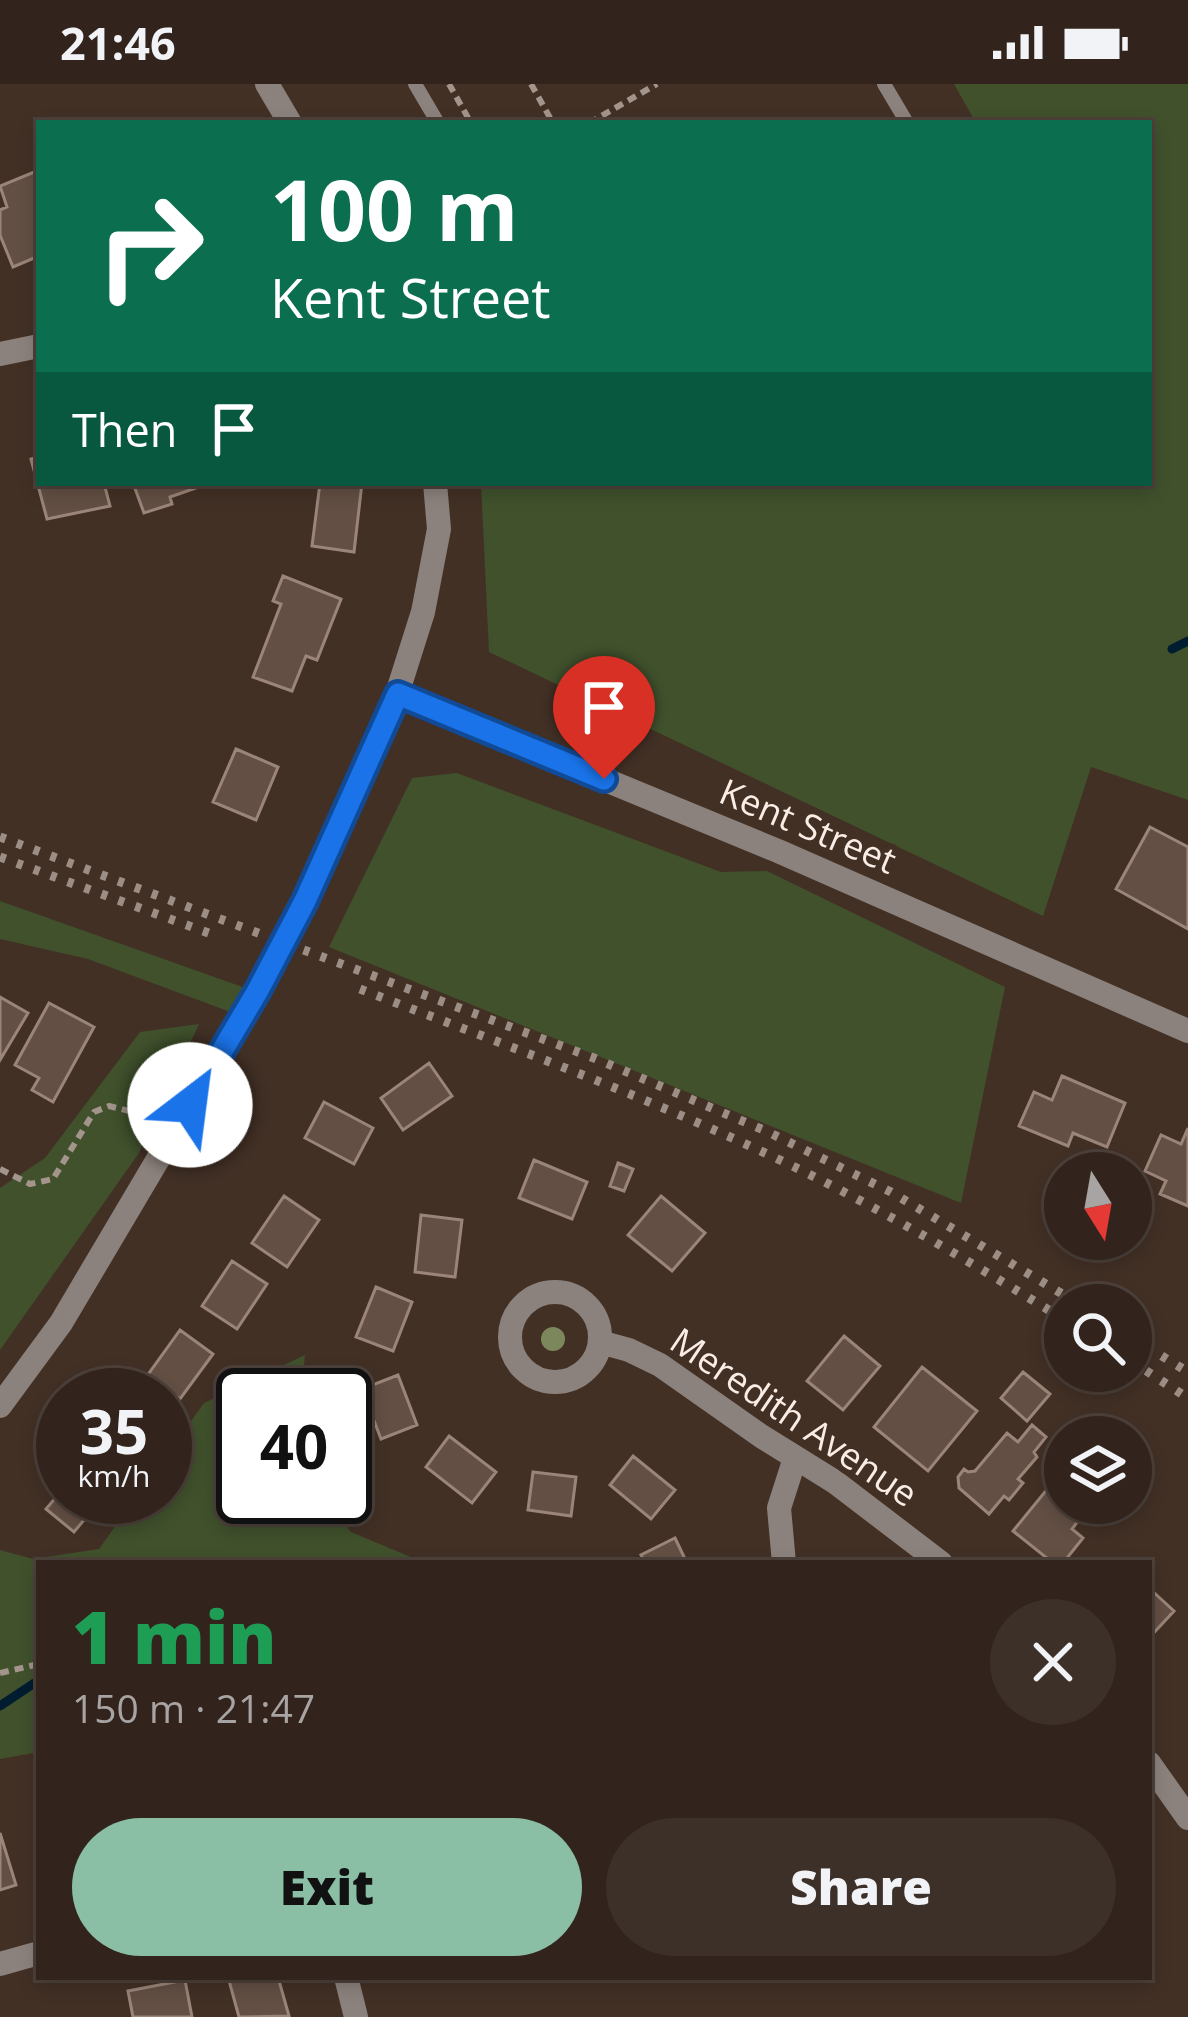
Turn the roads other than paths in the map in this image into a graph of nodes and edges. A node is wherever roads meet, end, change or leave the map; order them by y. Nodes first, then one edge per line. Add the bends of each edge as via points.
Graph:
1 (267, 84) edge
2 (415, 84) edge
3 (884, 84) edge
4 (288, 120) edge
5 (436, 120) edge
6 (905, 120) edge
7 (36, 347) edge
8 (0, 354) edge
9 (435, 486) edge
10 (398, 694) junction
11 (1188, 1031) edge
12 (600, 1342) dead end
13 (0, 1406) edge
14 (795, 1458) junction
15 (784, 1560) edge
16 (937, 1560) edge
17 (1152, 1767) edge
18 (1188, 1818) edge
19 (36, 1954) edge
20 (0, 1964) edge
21 (347, 1980) edge
22 (356, 2017) edge

1 - 4 street
2 - 5 lane
3 - 6 lane
7 - 8 street
9 - 10 street via 439,529
10 - 11 street, Kent Street
10 - 13 street, bridge via 257,992 61,1323
12 - 14 street, Meredith Avenue via 660,1365
14 - 15 street via 779,1508
14 - 16 street, Meredith Avenue
17 - 18 street
19 - 20 street
21 - 22 street

